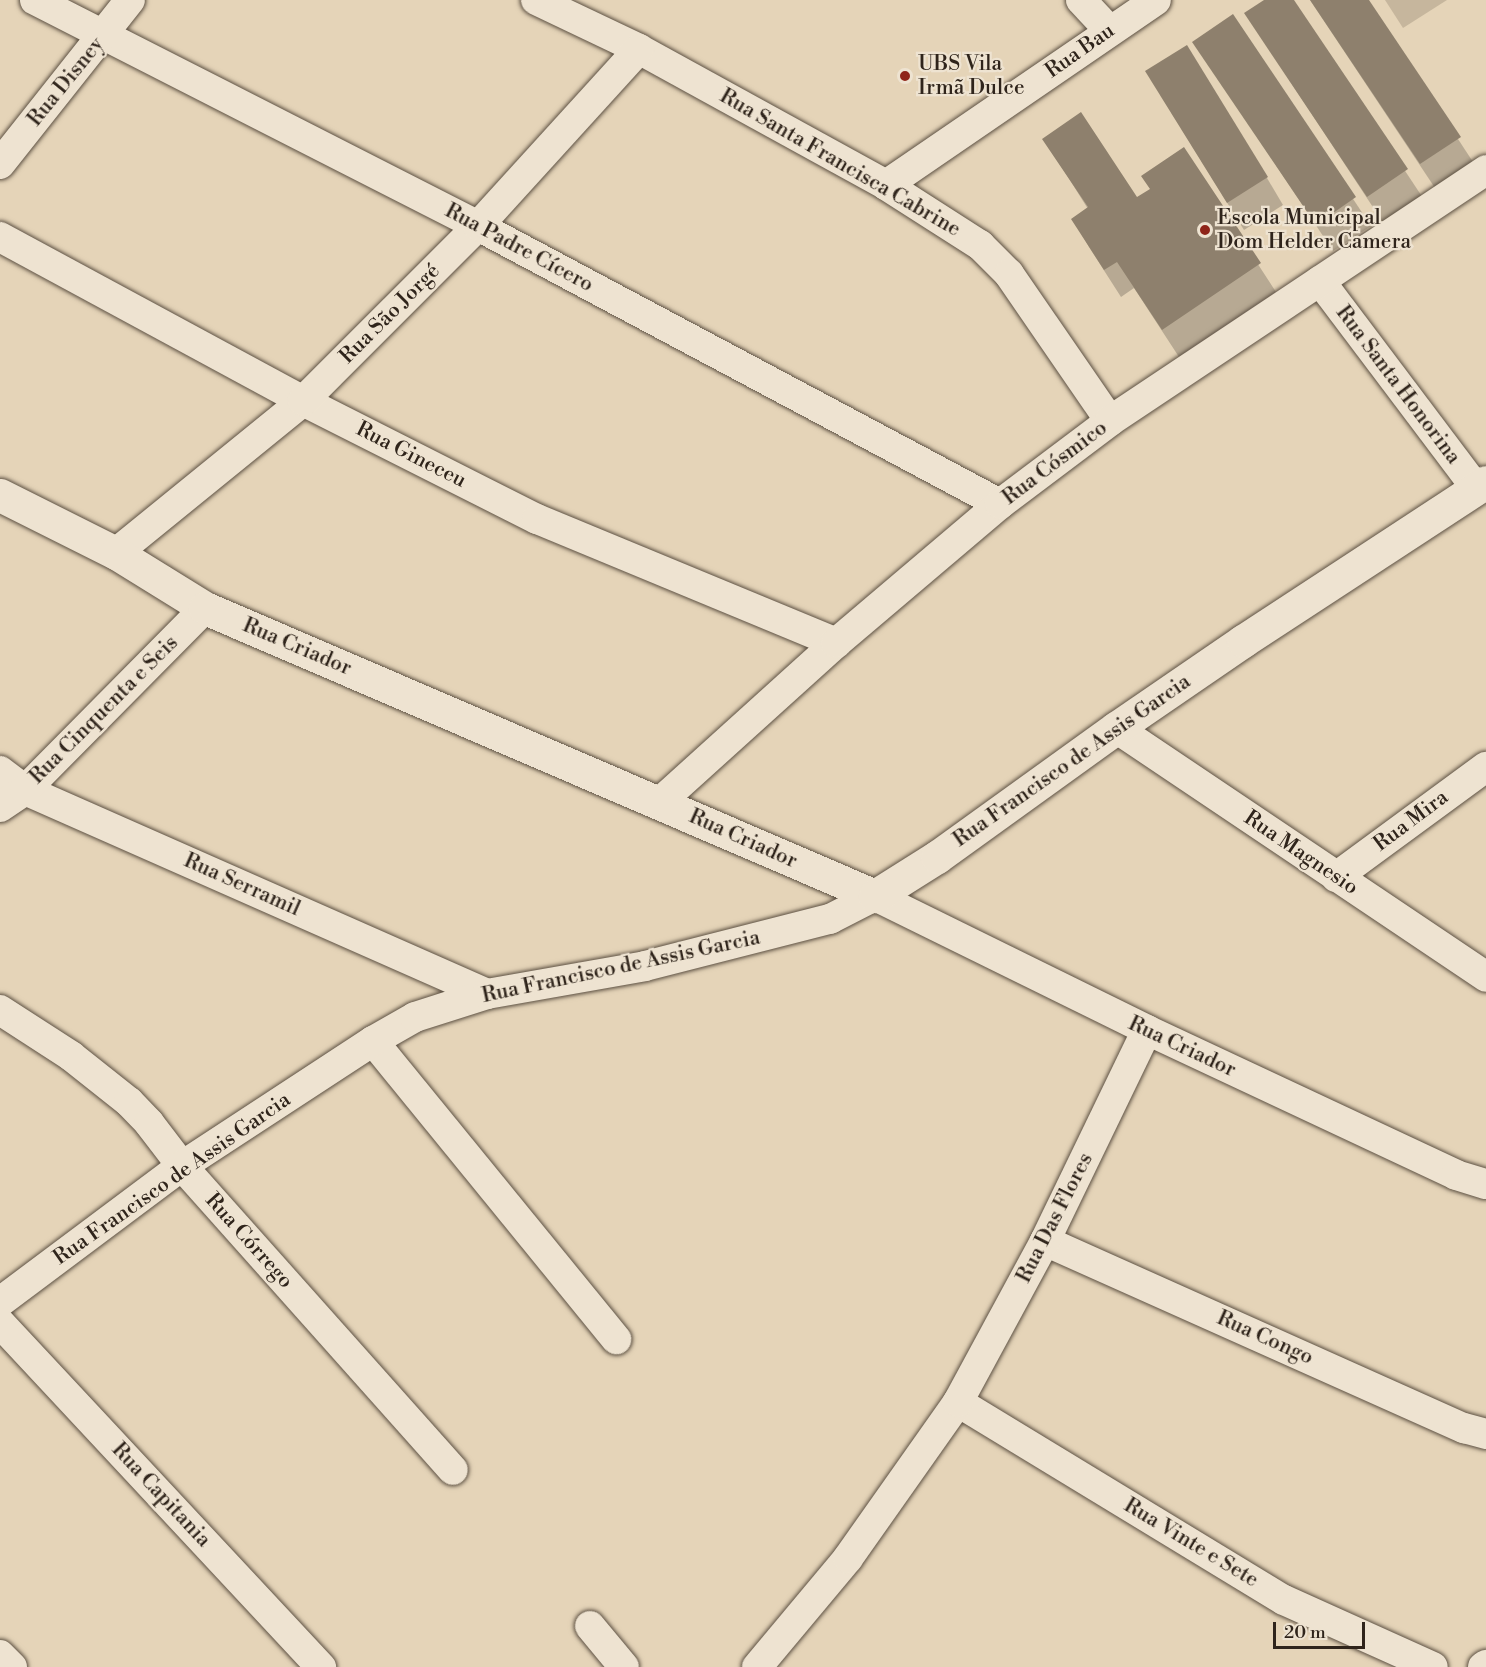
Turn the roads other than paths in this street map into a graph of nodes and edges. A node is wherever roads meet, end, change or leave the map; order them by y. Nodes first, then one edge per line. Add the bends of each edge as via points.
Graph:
1 (35, 0) edge
2 (130, 0) edge
3 (536, 0) edge
4 (1081, 0) edge
5 (1156, 0) edge
6 (1110, 30) junction
7 (105, 34) junction
8 (639, 50) junction
9 (0, 164) edge
10 (1486, 170) edge
11 (886, 185) junction
12 (478, 226) junction
13 (0, 237) edge
14 (1320, 281) junction
15 (303, 401) junction
16 (1110, 421) junction
17 (1481, 485) edge
18 (0, 495) edge
19 (999, 504) junction
20 (116, 553) junction
21 (205, 608) junction
22 (836, 643) junction
23 (1116, 728) junction
24 (1486, 767) edge
25 (0, 771) edge
26 (25, 790) junction
27 (660, 802) junction
28 (0, 807) edge
29 (1336, 877) junction
30 (875, 896) junction
31 (1486, 977) edge
32 (488, 994) junction
33 (0, 1010) edge
34 (1147, 1030) junction
35 (373, 1041) junction
36 (182, 1166) junction
37 (1486, 1184) edge
38 (1045, 1241) junction
39 (0, 1302) edge
40 (0, 1323) edge
41 (616, 1339) dead end
42 (957, 1402) junction
43 (1486, 1434) edge
44 (453, 1470) dead end
45 (590, 1626) dead end
46 (0, 1655) edge
47 (12, 1667) edge
48 (321, 1667) edge
49 (624, 1667) edge
50 (757, 1667) edge
51 (1433, 1667) edge

1 - 7 street, Rua Padre Cícero
2 - 7 street, Rua Disney
3 - 8 street, Rua Santa Francisca Cabrine
4 - 6 street
5 - 6 street, Rua Bau
6 - 11 street, Rua Bau
7 - 9 street, Rua Disney
7 - 12 street, Rua Padre Cícero
8 - 11 street, Rua Santa Francisca Cabrine
8 - 12 street, Rua São Jorgé
10 - 14 street, Rua Cósmico
11 - 16 street, Rua Santa Francisca Cabrine via 993,256
12 - 15 street, Rua São Jorgé
12 - 19 street, Rua Padre Cícero
13 - 15 street, Rua Gineceu
14 - 16 street, Rua Cósmico
14 - 17 street, Rua Santa Honorina
15 - 20 street, Rua São Jorgé
15 - 22 street, Rua Gineceu via 537,519
16 - 19 street, Rua Cósmico
17 - 23 street, Rua Francisco de Assis Garcia
18 - 20 street, Rua Criador
19 - 22 street, Rua Cósmico
20 - 21 street, Rua Criador
21 - 26 street, Rua Cinquenta e Seis
21 - 27 street, Rua Criador
22 - 27 street, Rua Cósmico
23 - 29 street, Rua Magnesio
23 - 30 street, Rua Francisco de Assis Garcia via 938,857
24 - 29 street, Rua Mira
25 - 26 street, Rua Serramil
26 - 28 street, Rua Cinquenta e Seis
26 - 32 street, Rua Serramil
27 - 30 street, Rua Criador
29 - 31 street, Rua Magnesio
30 - 32 street, Rua Francisco de Assis Garcia via 830,920 687,957
30 - 34 street, Rua Criador
32 - 35 street, Rua Francisco de Assis Garcia via 415,1017
33 - 36 street, Rua Córrego via 71,1056 129,1102
34 - 37 street, Rua Criador via 1456,1175
34 - 38 street, Rua Das Flores
35 - 36 street, Rua Francisco de Assis Garcia
35 - 41 street
36 - 39 street, Rua Francisco de Assis Garcia
36 - 44 street, Rua Córrego
38 - 42 street, Rua Das Flores
38 - 43 street, Rua Congo via 1464,1428
40 - 48 street, Rua Capitania
42 - 50 street, Rua Das Flores via 848,1558
42 - 51 street, Rua Vinte e Sete via 1284,1600
45 - 49 street
46 - 47 street

